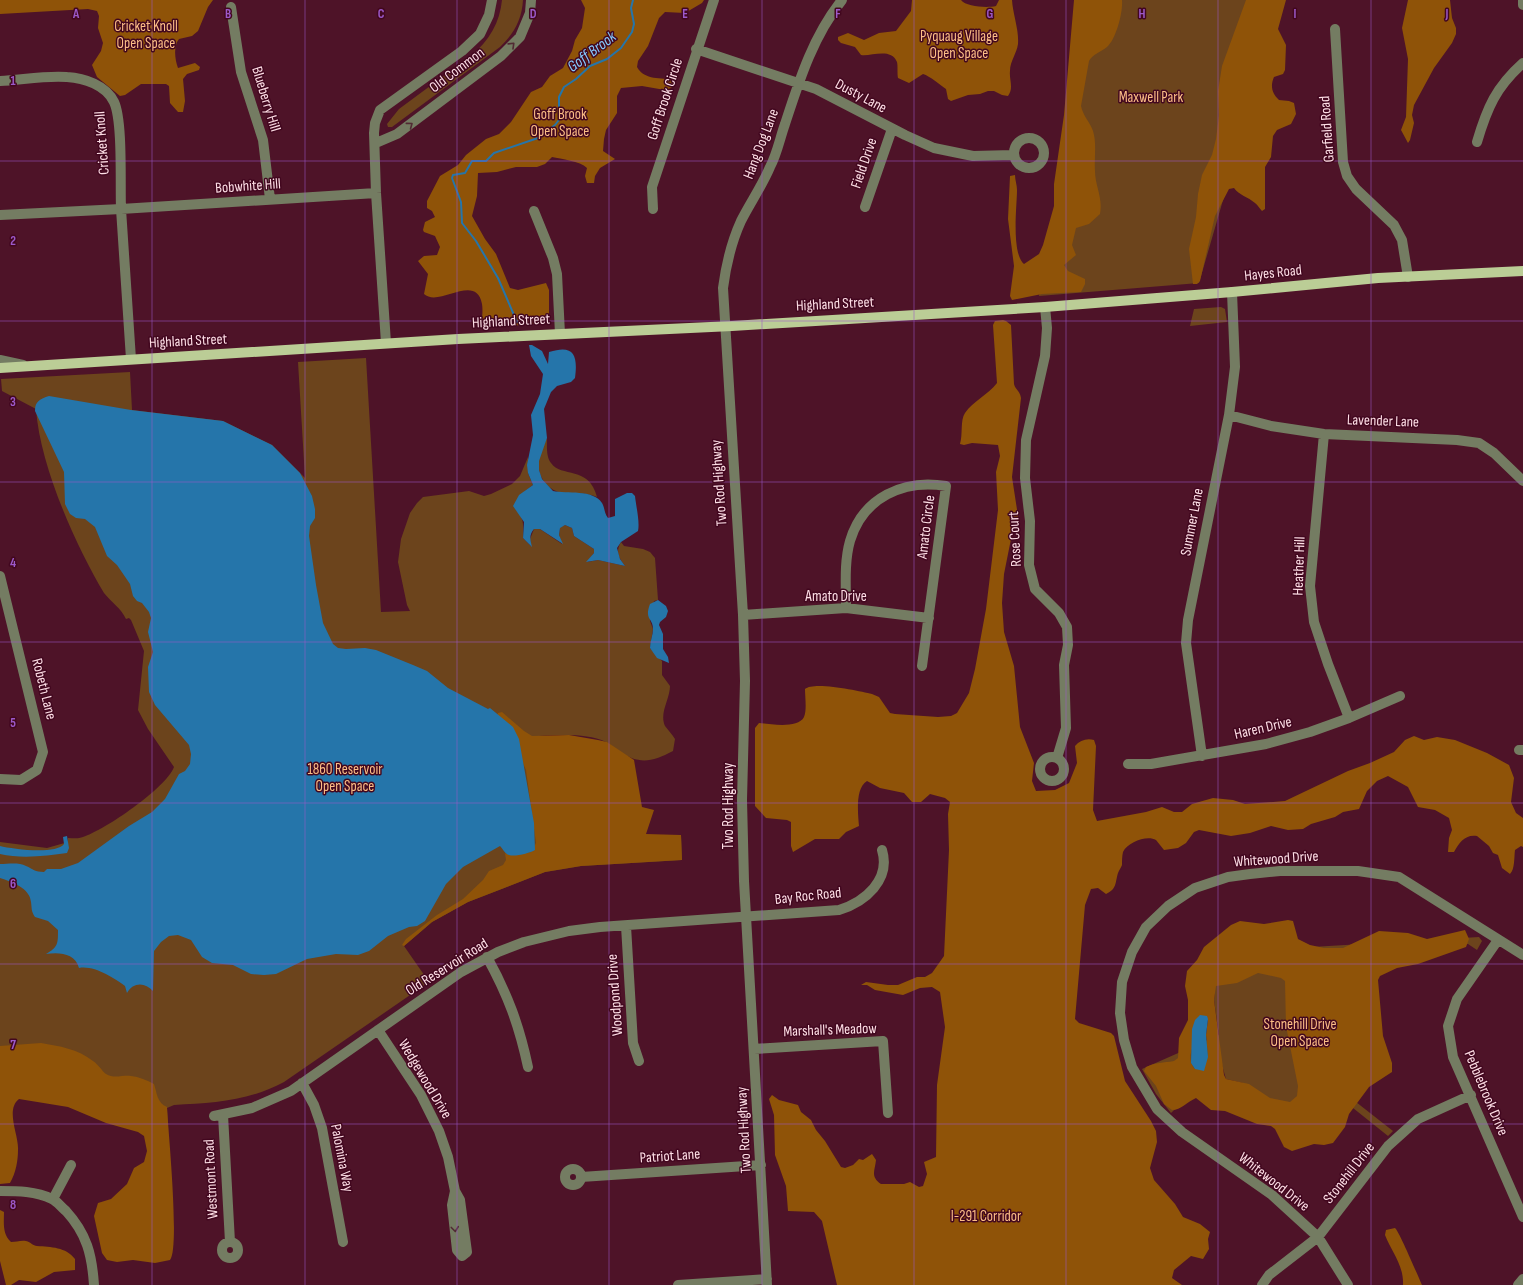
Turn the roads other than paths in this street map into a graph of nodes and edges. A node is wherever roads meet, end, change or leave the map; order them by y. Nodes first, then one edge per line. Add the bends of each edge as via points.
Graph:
1 (492, 0) edge
2 (531, 0) edge
3 (714, 0) edge
4 (842, 0) edge
5 (1523, 0) edge
6 (1523, 5) edge
7 (231, 8) dead end
8 (1335, 29) dead end
9 (696, 49) junction
10 (1523, 63) edge
11 (0, 81) edge
12 (799, 82) junction
13 (892, 129) junction
14 (1478, 142) dead end
15 (376, 144) junction
16 (1013, 155) dead end
17 (376, 193) junction
18 (270, 199) junction
19 (865, 207) dead end
20 (653, 208) dead end
21 (121, 209) junction
22 (534, 211) dead end
23 (0, 215) edge
24 (1523, 271) edge
25 (1408, 277) junction
26 (1232, 292) junction
27 (1045, 307) junction
28 (1025, 308) joint
29 (724, 326) junction
30 (560, 334) junction
31 (386, 343) junction
32 (131, 359) junction
33 (0, 360) edge
34 (28, 366) junction
35 (0, 368) edge
36 (1229, 415) junction
37 (1324, 434) junction
38 (1523, 481) edge
39 (0, 576) edge
40 (846, 608) junction
41 (743, 615) junction
42 (929, 618) junction
43 (922, 666) dead end
44 (1400, 696) dead end
45 (1349, 718) junction
46 (1202, 756) junction
47 (1058, 758) dead end
48 (1128, 764) dead end
49 (0, 778) edge
50 (882, 850) dead end
51 (746, 917) junction
52 (626, 926) junction
53 (1498, 940) junction
54 (1523, 954) edge
55 (487, 957) junction
56 (378, 1030) junction
57 (754, 1048) junction
58 (639, 1062) dead end
59 (528, 1067) dead end
60 (302, 1083) junction
61 (1471, 1095) junction
62 (888, 1113) dead end
63 (218, 1115) joint
64 (71, 1165) dead end
65 (761, 1165) junction
66 (581, 1176) dead end
67 (0, 1191) edge
68 (455, 1191) junction
69 (53, 1199) junction
70 (1523, 1217) edge
71 (1318, 1237) junction
72 (230, 1242) dead end
73 (343, 1242) dead end
74 (1523, 1279) edge
75 (767, 1282) edge
76 (94, 1285) edge
77 (678, 1285) edge
78 (1262, 1285) edge
79 (1348, 1285) edge
80 (1518, 1285) edge

1 - 15 street, Old Common via 489,15 480,34 462,51 380,110 375,123
15 -> 2 street, Old Common via 397,134 501,56 520,37 530,13
3 - 9 street, Goff Brook Circle
4 - 12 street, Hang Dog Lane via 831,14 813,47
5 - 6 street
7 - 18 street, Blueberry Hill via 241,72 263,140
8 - 25 street, Garfield Road via 1343,162 1347,176 1356,189 1394,225 1402,240
9 - 12 street, Dusty Lane
9 - 20 street, Goff Brook Circle via 652,187
10 - 14 street via 1502,84 1491,101
11 - 21 street, Cricket Knoll via 66,76 86,80 102,88 114,101 119,117
12 - 13 street, Dusty Lane
12 - 29 street, Hang Dog Lane via 771,166 742,220 726,262 723,288
13 - 16 street, Dusty Lane via 920,143 952,153 973,156
13 - 19 street, Field Drive
15 - 17 street, Old Common
17 - 18 street, Bobwhite Hill
17 - 31 street, Old Common
18 - 21 street, Bobwhite Hill
21 - 23 street
21 - 32 street, Cricket Knoll
22 - 30 street via 557,274
24 - 25 main road, Hayes Road
25 - 26 main road, Hayes Road
26 - 27 main road, Hayes Road
26 - 36 street, Summer Lane via 1235,367
27 - 28 main road, Hayes Road
27 - 47 street, Rose Court via 1045,356 1026,440 1025,478 1030,521 1029,565 1034,589 1058,613 1067,627 1068,645 1064,665 1066,728
28 - 29 main road, Highland Street
29 - 30 main road, Highland Street
29 - 41 street, Two Rod Highway
30 - 31 main road, Highland Street
31 - 32 main road, Highland Street
32 - 34 main road, Highland Street
33 - 34 street, Highland Street
34 - 35 main road
36 - 37 street, Lavender Lane via 1271,426
36 - 46 street, Summer Lane via 1188,620 1186,643
37 - 38 street, Lavender Lane via 1479,443 1494,453
37 - 45 street, Heather Hill via 1310,586 1314,622
39 - 49 street, Robeth Lane via 43,752 36,770 21,780
40 - 41 street, Amato Drive
40 - 42 street, Amato Drive
40 - 42 street, Amato Circle via 846,563 850,541 858,521 872,504 889,493 912,484 931,484 946,486
41 - 51 street, Two Rod Highway via 742,800
42 - 43 street, Amato Circle
44 - 45 street, Haren Drive
45 - 46 street, Haren Drive via 1266,744
46 - 48 street, Haren Drive via 1151,764
50 - 51 street, Bay Roc Road via 885,864 880,878 869,893 847,908 830,912
51 - 52 street, Old Reservoir Road
51 - 57 street, Two Rod Highway
52 - 55 street, Old Reservoir Road via 554,934 517,944
52 - 58 street, Woodpond Drive via 633,1043
53 - 54 street, Whitewood Drive
53 - 61 street, Pebblebrook Drive via 1457,999 1448,1026 1453,1057
53 - 71 street, Whitewood Drive via 1399,878 1358,871 1280,871 1228,877 1195,888 1168,906 1146,927 1132,952 1122,982 1120,1013 1132,1067 1162,1114 1182,1132 1272,1195
55 - 56 street, Old Reservoir Road via 461,972
55 - 59 street via 514,1012
56 - 60 street, Old Reservoir Road
56 - 68 street, Wedgewood Drive via 414,1083 433,1118 446,1150
57 - 62 street, Marshall's Meadow via 883,1041
57 - 65 street, Two Rod Highway
60 - 63 street, Old Reservoir Road via 265,1103
60 - 73 street, Palomina Way via 322,1128
61 - 70 street, Pebblebrook Drive
61 - 71 street, Stonehill Drive via 1418,1119 1388,1146
63 - 72 street, Westmont Road
64 - 69 street
65 - 66 street, Patriot Lane
65 - 75 street, Two Rod Highway
67 - 69 street via 41,1194
68 -> 68 street, Wedgewood Drive via 452,1205 457,1250 462,1256 466,1254 467,1249 460,1200
69 - 76 street via 74,1221 89,1246
71 - 78 street, Stonehill Drive via 1269,1275
71 - 79 street, Whitewood Drive
74 - 80 street
75 - 77 street

